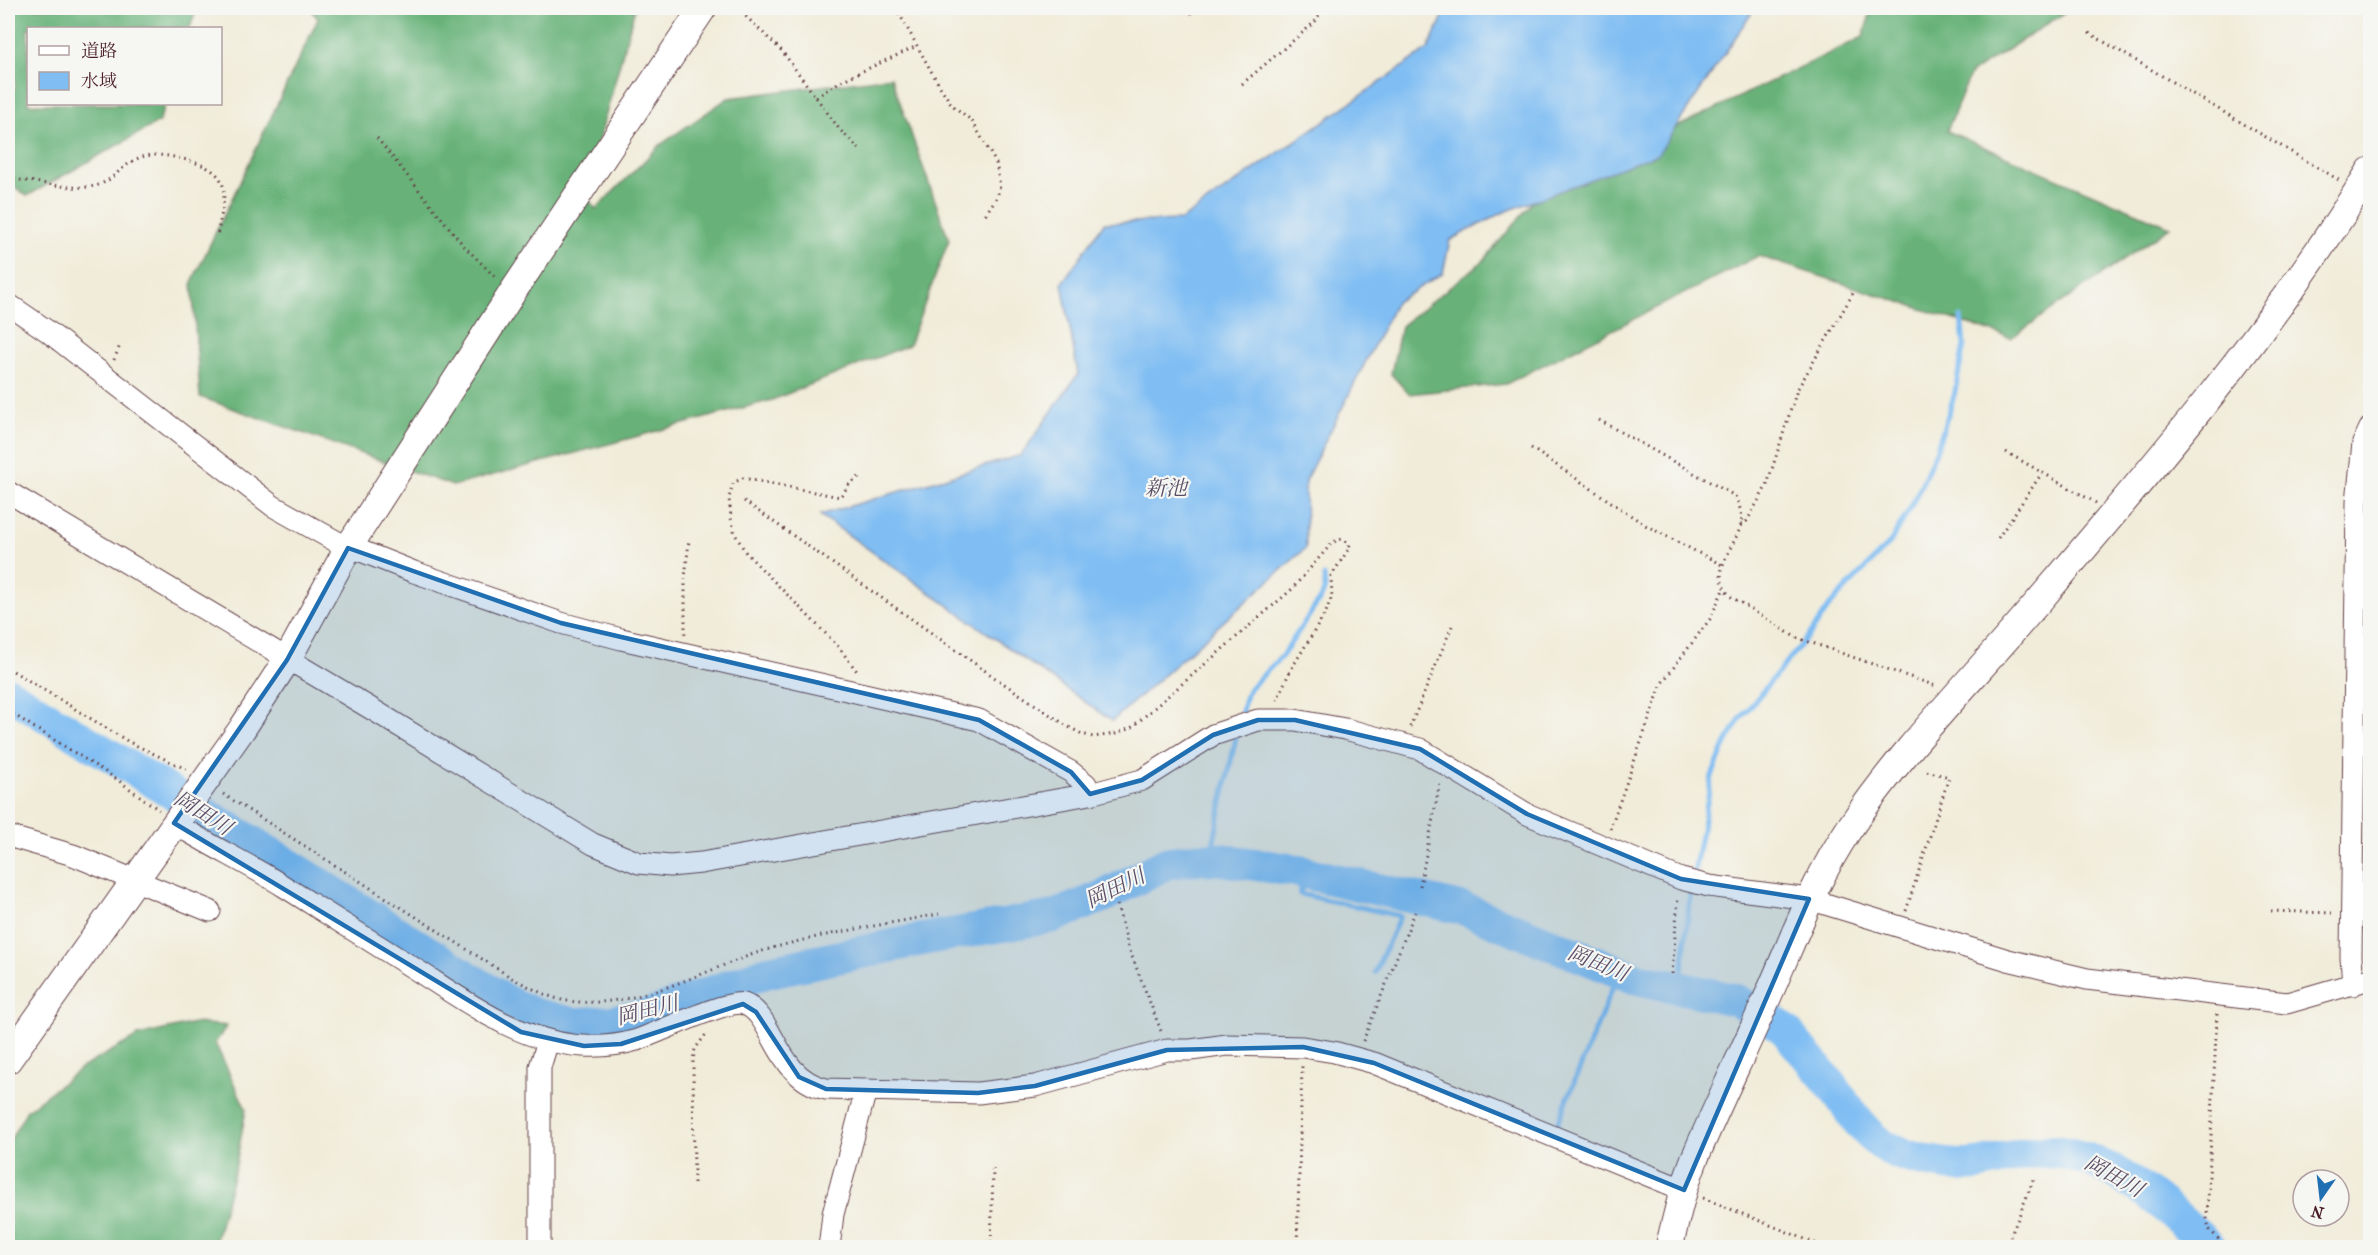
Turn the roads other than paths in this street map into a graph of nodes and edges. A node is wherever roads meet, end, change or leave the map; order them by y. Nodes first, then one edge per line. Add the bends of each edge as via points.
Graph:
1 (703, 8) edge
2 (2364, 181) edge
3 (8, 304) edge
4 (2370, 428) edge
5 (8, 492) edge
6 (348, 548) junction
7 (287, 660) junction
8 (1090, 794) junction
9 (177, 820) junction
10 (8, 836) edge
11 (134, 880) junction
12 (1809, 899) junction
13 (210, 911) dead end
14 (2362, 982) edge
15 (548, 1041) junction
16 (8, 1060) edge
17 (866, 1090) junction
18 (1684, 1190) junction
19 (540, 1248) edge
20 (829, 1248) edge
21 (1669, 1248) edge

1 - 6 street via 514,290
2 - 12 street via 2286,299 2150,472 1905,756 1847,832
3 - 6 street via 273,506
4 - 14 street via 2363,443 2357,502 2352,913
5 - 7 street
6 - 7 street
6 - 8 street via 561,623 979,720 1071,772 1086,784
7 - 8 street via 593,844 639,863 701,863
7 - 9 street
8 - 12 street via 1142,780 1213,735 1258,720 1295,720 1420,749 1527,814 1681,879
9 - 11 street
9 - 15 street via 199,839 265,874 495,1018
10 - 11 street via 73,855
11 - 13 street
11 - 16 street
12 - 14 street via 2008,960 2087,979 2287,1003
12 - 18 street
15 - 17 street via 584,1046 621,1044 729,1005 743,1004 756,1012 799,1077 826,1089
15 - 19 street via 540,1067
17 - 18 street via 978,1093 1035,1086 1167,1050 1227,1045 1303,1047 1374,1063
17 - 20 street via 833,1214
18 - 21 street

